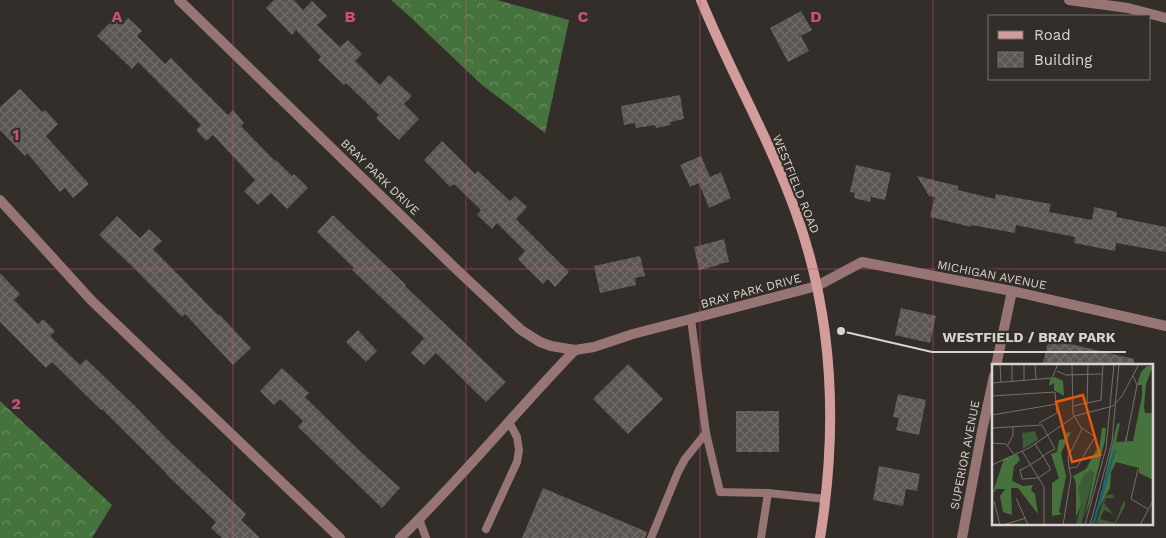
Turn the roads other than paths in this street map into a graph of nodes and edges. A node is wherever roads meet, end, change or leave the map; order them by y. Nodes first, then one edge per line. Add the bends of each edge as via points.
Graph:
1 (179, 0) edge
2 (701, 0) edge
3 (1069, 0) edge
4 (1128, 4) edge
5 (1166, 18) edge
6 (0, 200) edge
7 (817, 286) junction
8 (1012, 291) junction
9 (691, 319) junction
10 (1166, 326) edge
11 (575, 350) junction
12 (996, 364) edge
13 (992, 385) edge
14 (509, 422) junction
15 (706, 433) junction
16 (768, 493) junction
17 (826, 499) junction
18 (419, 519) junction
19 (486, 529) dead end
20 (340, 538) edge
21 (400, 538) edge
22 (426, 538) edge
23 (650, 538) edge
24 (761, 538) edge
25 (820, 538) edge
26 (962, 538) edge

1 - 11 street, BRAY PARK DRIVE via 521,330 540,342
2 - 7 main road, WESTFIELD ROAD via 781,175 807,246
3 - 4 street
4 - 5 street
6 - 20 street via 91,300
7 - 8 street, MICHIGAN AVENUE via 862,262
7 - 9 street, BRAY PARK DRIVE
7 - 17 main road, WESTFIELD ROAD via 831,392
8 - 10 street, MICHIGAN AVENUE
8 - 12 street
9 - 11 street, BRAY PARK DRIVE
9 - 15 lane
11 - 14 street
13 - 26 street, SUPERIOR AVENUE
14 - 18 street
14 - 19 lane via 517,437 517,462
15 - 16 lane via 720,492
15 - 23 lane via 684,459
16 - 17 lane
16 - 24 lane
17 - 25 main road, WESTFIELD ROAD
18 - 21 street
18 - 22 lane

